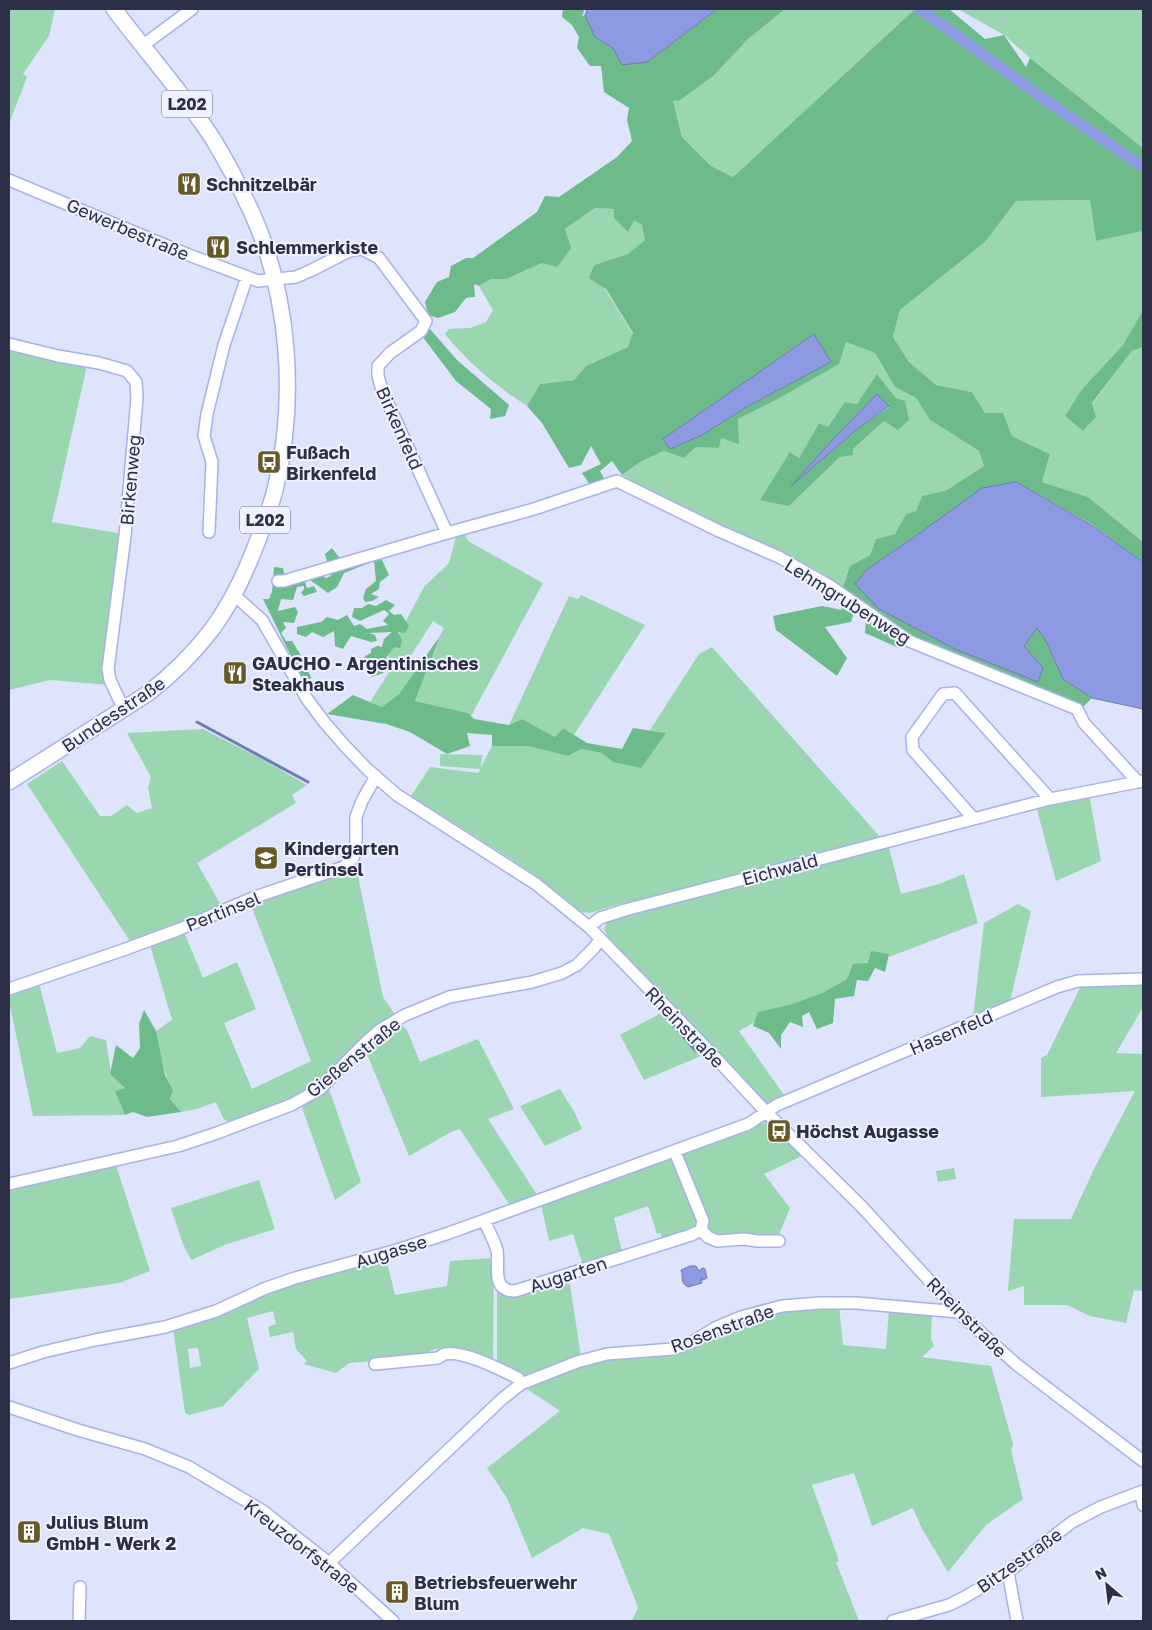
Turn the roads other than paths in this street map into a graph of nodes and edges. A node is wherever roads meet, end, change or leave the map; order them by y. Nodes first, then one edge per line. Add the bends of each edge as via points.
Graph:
1 (114, 9) edge
2 (192, 9) edge
3 (142, 46) junction
4 (9, 180) edge
5 (248, 277) junction
6 (274, 279) junction
7 (9, 344) edge
8 (209, 532) dead end
9 (447, 533) junction
10 (278, 581) dead end
11 (233, 594) junction
12 (124, 710) junction
13 (376, 776) junction
14 (9, 782) edge
15 (1141, 782) edge
16 (1050, 799) junction
17 (974, 818) junction
18 (589, 927) junction
19 (600, 939) junction
20 (1143, 979) edge
21 (9, 989) edge
22 (767, 1113) junction
23 (675, 1152) junction
24 (9, 1184) edge
25 (484, 1220) junction
26 (700, 1230) junction
27 (779, 1241) dead end
28 (958, 1312) junction
29 (9, 1363) edge
30 (375, 1364) dead end
31 (521, 1384) junction
32 (9, 1407) edge
33 (1143, 1461) edge
34 (1142, 1491) edge
35 (1143, 1505) edge
36 (329, 1563) junction
37 (1008, 1572) junction
38 (80, 1587) dead end
39 (79, 1621) edge
40 (393, 1621) edge
41 (893, 1621) edge
42 (1017, 1621) edge

1 - 3 main road, Bundesstraße / L202
2 - 3 street
3 - 6 main road, Bundesstraße / L202 via 213,140 250,210
4 - 5 street, Gewerbestraße
5 - 6 street, Gewerbestraße via 258,281
5 - 8 street via 224,345 207,414 204,436 212,462
6 - 9 street, Birkenfeld via 296,277 345,253 362,249 379,258 423,315 426,321 421,331 390,353 378,366 378,376
6 - 11 main road, Bundesstraße / L202 via 286,358 284,435 268,514 245,573
7 - 12 street, Birkenweg via 127,371 136,382 125,536 108,668
9 - 10 street
9 - 15 street, Lehmgrubenweg via 617,481 780,557 830,586 909,641 1077,709 1084,724
11 - 12 main road, Bundesstraße / L202 via 214,626 184,662
11 - 13 street, Rheinstraße via 262,620 325,723
12 - 14 main road, Bundesstraße / L202
13 - 18 street, Rheinstraße via 405,800 536,884
13 - 21 street, Pertinsel via 356,817 356,850 344,867
15 - 16 street, Eichwald
16 - 17 street, Eichwald
16 - 17 street via 955,693 943,694 912,737 913,750
17 - 18 street, Eichwald via 625,910 600,918
18 - 19 street, Rheinstraße
19 - 22 street, Rheinstraße
19 - 24 street, Gießenstraße via 577,965 562,973 532,982 449,997 406,1015 380,1030 320,1089 291,1105 178,1146
20 - 22 street, Hasenfeld via 1078,981 1057,987 777,1105
22 - 23 street, Augasse via 748,1124
22 - 28 street, Rheinstraße via 862,1207
23 - 25 street, Augasse
23 - 26 street via 703,1221
25 - 26 street, Augarten via 496,1249 497,1274 503,1288 509,1292
25 - 29 street, Augasse via 398,1250 295,1278 216,1311 166,1327 94,1340
26 - 27 street via 717,1241
28 - 31 street, Rosenstraße via 856,1303 782,1306 741,1317 673,1349 607,1354 576,1362
28 - 33 street, Rheinstraße via 1016,1364
30 - 31 street via 453,1354 478,1359 518,1378
31 - 36 street, Rosenstraße
32 - 36 street, Kreuzdorfstraße via 145,1449 189,1468 263,1511
34 - 35 street, Bitzestraße
34 - 37 street, Bitzestraße via 1072,1522
36 - 40 street, Kreuzdorfstraße
37 - 41 street, Bitzestraße via 949,1604
37 - 42 street
38 - 39 street

